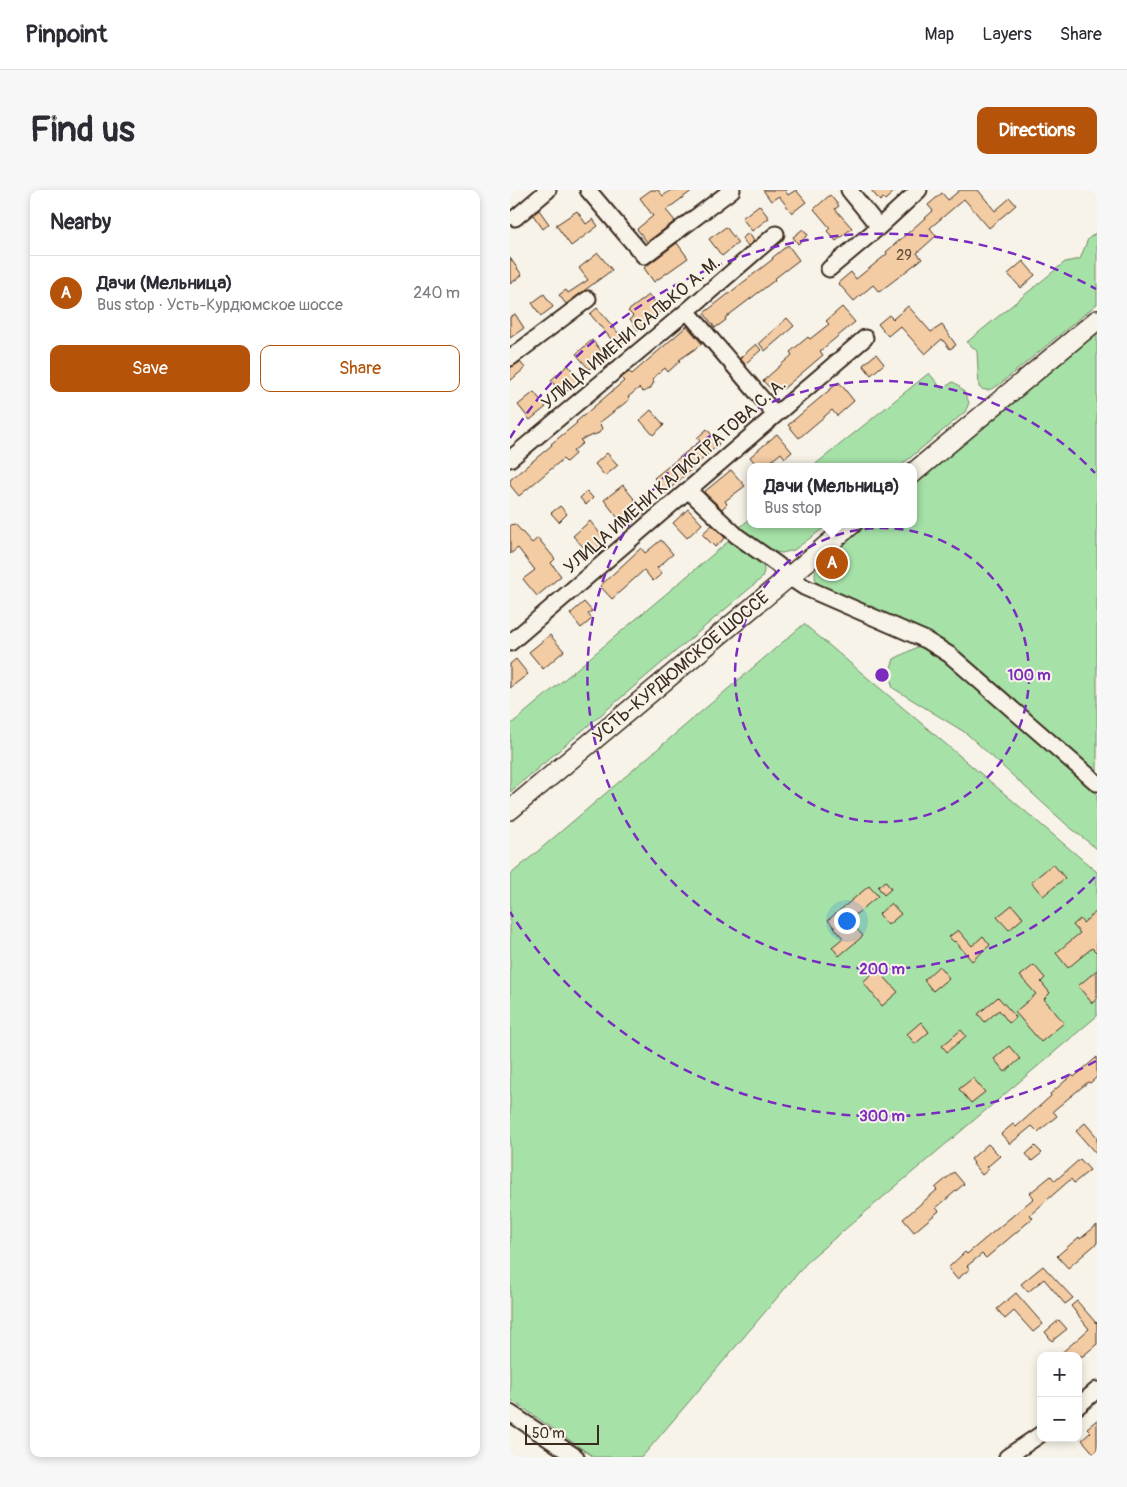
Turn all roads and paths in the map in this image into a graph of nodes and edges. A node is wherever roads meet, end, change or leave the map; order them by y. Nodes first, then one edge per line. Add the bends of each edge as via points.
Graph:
1 (548, 190) edge
2 (588, 190) edge
3 (732, 190) edge
4 (849, 190) edge
5 (919, 190) edge
6 (515, 218) dead end
7 (879, 227) junction
8 (776, 234) dead end
9 (828, 269) dead end
10 (588, 299) dead end
11 (687, 311) junction
12 (1097, 320) edge
13 (866, 338) dead end
14 (510, 358) edge
15 (775, 414) junction
16 (510, 460) edge
17 (917, 470) edge
18 (688, 490) junction
19 (847, 528) edge
20 (789, 577) junction
21 (510, 643) edge
22 (1097, 783) edge
23 (510, 810) edge
24 (1097, 1390) edge
25 (1082, 1403) edge
26 (510, 1413) edge
27 (1037, 1437) edge
28 (576, 1457) edge
29 (1006, 1457) edge

1 - 6 street
2 - 3 street via 644,256
4 - 7 street
5 - 7 street
7 - 9 street
8 - 11 street, УЛИЦА ИМЕНИ САЛЬКО А. М.
10 - 14 street
11 - 15 street
11 - 16 street, УЛИЦА ИМЕНИ САЛЬКО А. М.
12 - 17 main road
13 - 15 street, УЛИЦА ИМЕНИ КАЛИСТРАТОВА С. А.
15 - 18 street, УЛИЦА ИМЕНИ КАЛИСТРАТОВА С. А.
18 - 20 street via 737,536 778,565
18 - 21 street, УЛИЦА ИМЕНИ КАЛИСТРАТОВА С. А.
19 - 20 main road, УСТЬ-КУРДЮМСКОЕ ШОССЕ
20 - 22 street via 817,594 926,640 950,655
20 - 23 main road, УСТЬ-КУРДЮМСКОЕ ШОССЕ
24 - 25 street
26 - 28 street
27 - 29 street

